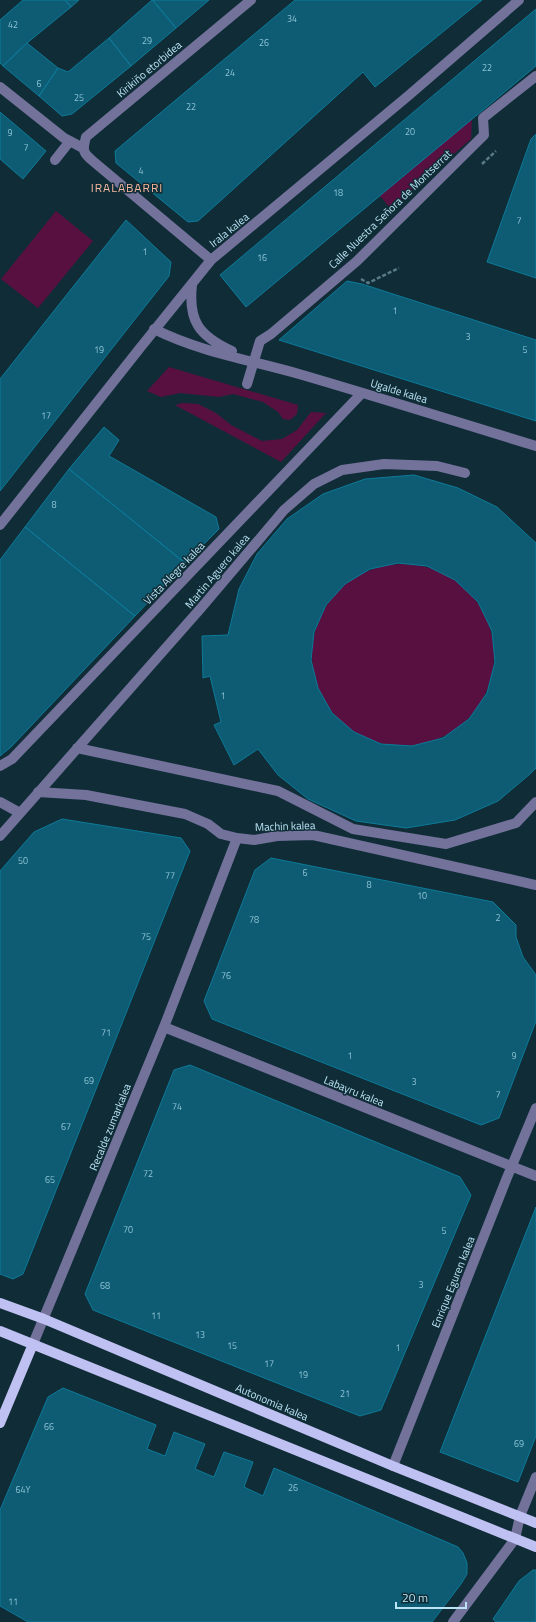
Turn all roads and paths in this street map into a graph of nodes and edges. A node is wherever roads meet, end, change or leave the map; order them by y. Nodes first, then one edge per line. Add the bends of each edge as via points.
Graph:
1 (251, 0) edge
2 (519, 0) edge
3 (536, 76) edge
4 (0, 87) edge
5 (70, 141) junction
6 (83, 148) junction
7 (55, 160) dead end
8 (211, 260) junction
9 (399, 268) dead end
10 (368, 283) dead end
11 (192, 285) junction
12 (154, 329) junction
13 (254, 361) junction
14 (247, 384) dead end
15 (362, 393) junction
16 (536, 446) edge
17 (465, 473) dead end
18 (0, 525) edge
19 (77, 748) junction
20 (0, 766) edge
21 (38, 792) junction
22 (0, 802) edge
23 (536, 802) edge
24 (20, 813) junction
25 (0, 836) edge
26 (236, 838) junction
27 (536, 885) edge
28 (164, 1027) junction
29 (536, 1108) edge
30 (512, 1166) junction
31 (536, 1176) edge
32 (0, 1303) edge
33 (44, 1319) junction
34 (0, 1331) edge
35 (33, 1344) junction
36 (0, 1423) edge
37 (393, 1466) junction
38 (536, 1477) edge
39 (520, 1516) junction
40 (536, 1523) edge
41 (515, 1539) junction
42 (536, 1548) edge
43 (453, 1622) edge

1 - 6 street, Kirikiño etorbidea via 86,137
2 - 8 street, Irala kalea
3 - 13 street, Calle Nuestra Señora de Montserrat via 483,118 484,135 357,261 260,341
4 - 5 street
5 - 6 street
5 - 7 street
6 - 8 street via 86,155
8 - 11 street, Irala kalea
9 - 10 path
11 - 12 street, Irala kalea
11 - 13 street, Ugalde kalea via 190,302 193,317 203,333 218,345
12 - 13 street, Ugalde kalea via 195,347
12 - 18 street, Irala kalea
13 - 14 street, Calle Nuestra Señora de Montserrat
13 - 15 street, Ugalde kalea
15 - 16 street, Ugalde kalea
15 - 20 street, Vista Alegre kalea via 16,756
17 - 19 street, Martin Aguero kalea via 437,466 384,464 342,470 314,484 284,510 202,608
19 - 21 street, Martin Aguero kalea
19 - 23 street via 278,791 353,829 446,844 516,823
21 - 24 street, Martin Aguero kalea
21 - 26 street, Machin kalea via 86,795 185,814 208,824 221,834
22 - 24 street
24 - 25 street, Martin Aguero kalea
26 - 27 street, Machin kalea via 254,840 276,836 313,835
26 - 28 street, Recalde zumarkalea
28 - 30 street, Labayru kalea
28 - 33 street, Recalde zumarkalea
29 - 30 street, Enrique Eguren kalea
30 - 31 street, Labayru kalea
30 - 37 street, Enrique Eguren kalea
32 - 33 main road, Autonomia kalea
33 - 35 street, Recalde zumarkalea
33 - 37 main road, Autonomia kalea
34 - 35 main road
35 - 36 main road, Recalde zumarkalea
35 - 41 main road
37 - 39 main road, Autonomia kalea
38 - 39 street
39 - 40 main road, Autonomia kalea
39 - 41 street
41 - 42 main road
41 - 43 street

